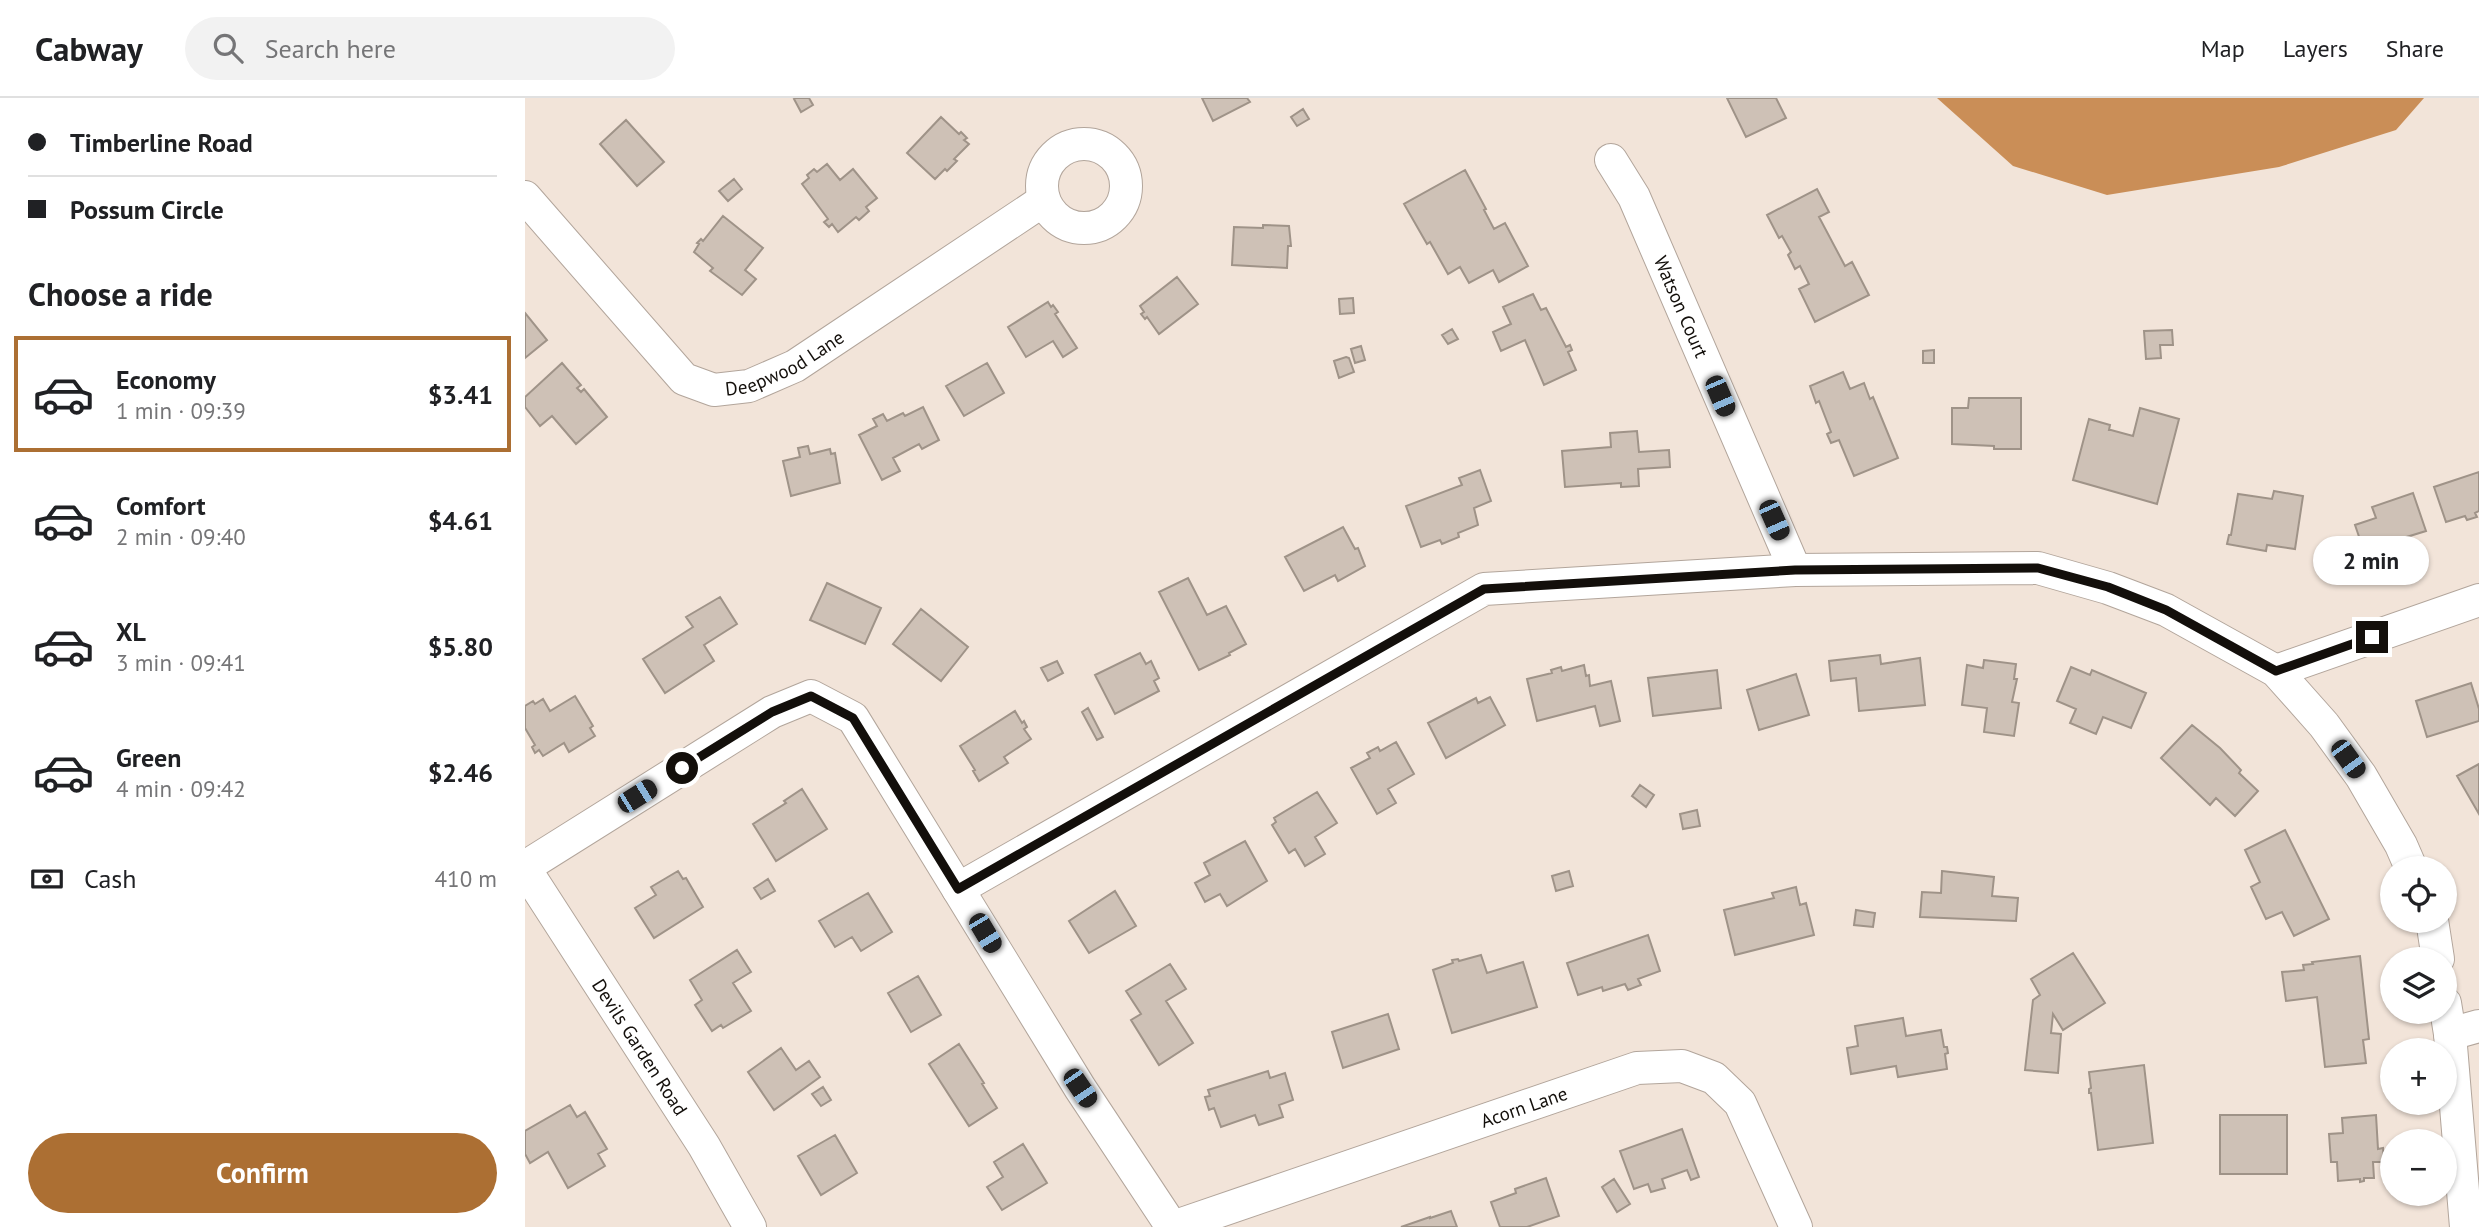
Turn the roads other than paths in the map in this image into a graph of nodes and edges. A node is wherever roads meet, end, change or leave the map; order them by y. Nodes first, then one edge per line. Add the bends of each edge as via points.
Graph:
1 (1611, 160) dead end
2 (525, 197) edge
3 (1044, 200) dead end
4 (1795, 570) junction
5 (2479, 600) edge
6 (2276, 671) junction
7 (2406, 856) edge
8 (525, 868) edge
9 (958, 889) junction
10 (2464, 1030) edge
11 (750, 1227) edge
12 (1173, 1227) edge
13 (1796, 1227) edge
14 (2466, 1227) edge

1 - 4 street, Watson Court via 1634,197
2 - 3 street, Deepwood Lane via 684,379 714,390 749,386 795,366
4 - 6 street via 2038,568 2108,587 2166,610
4 - 9 street via 1484,589
5 - 6 street
6 - 7 street via 2361,776
8 - 9 street via 772,712 811,696 853,718
8 - 11 street, Devils Garden Road via 704,1146
9 - 12 street via 1080,1088
10 - 14 street
12 - 13 street, Acorn Lane via 1637,1068 1682,1066 1714,1078 1740,1103

